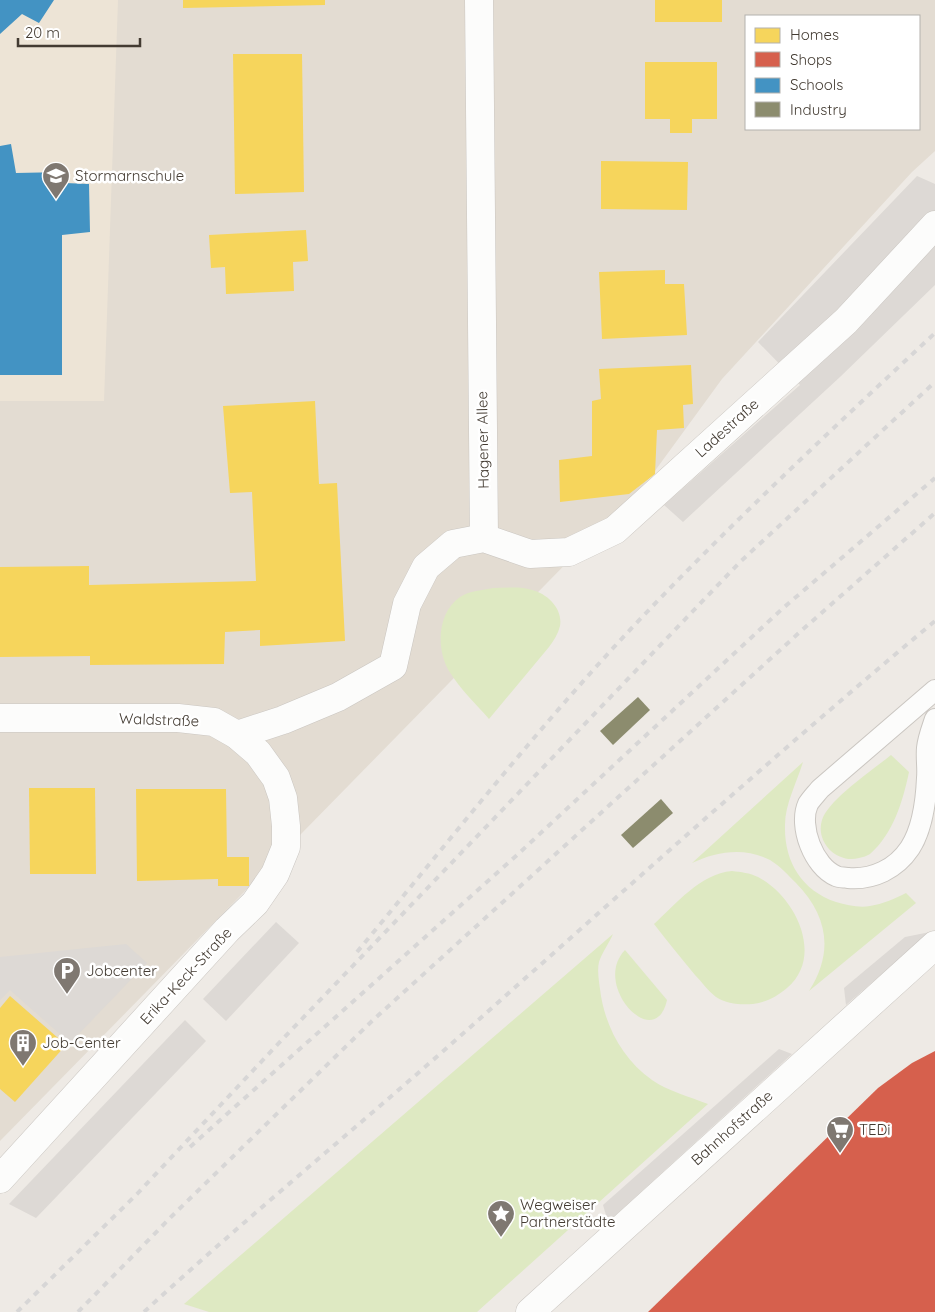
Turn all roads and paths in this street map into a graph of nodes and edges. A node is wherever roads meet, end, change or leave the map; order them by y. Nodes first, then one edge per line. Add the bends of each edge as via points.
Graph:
1 (479, 0) edge
2 (935, 225) edge
3 (484, 538) junction
4 (935, 690) edge
5 (0, 718) edge
6 (935, 718) edge
7 (237, 735) junction
8 (286, 826) joint
9 (935, 946) edge
10 (0, 1179) edge
11 (530, 1312) edge

1 - 3 street, Hagener Allee
2 - 3 street, Ladestraße via 846,321 615,530 569,552 530,554
3 - 7 street via 453,544 426,567 407,604 393,666 338,697 284,720
4 - 6 lane via 820,789 808,805 804,827 810,847 822,866 837,877 867,877 884,872 910,848 925,808 927,748
5 - 7 street, Waldstraße via 178,718 214,722
7 - 8 street, Waldstraße via 258,753 276,778 283,798
8 - 10 street, Erika-Keck-Straße via 286,847 275,874 255,903
9 - 11 street, Bahnhofstraße

